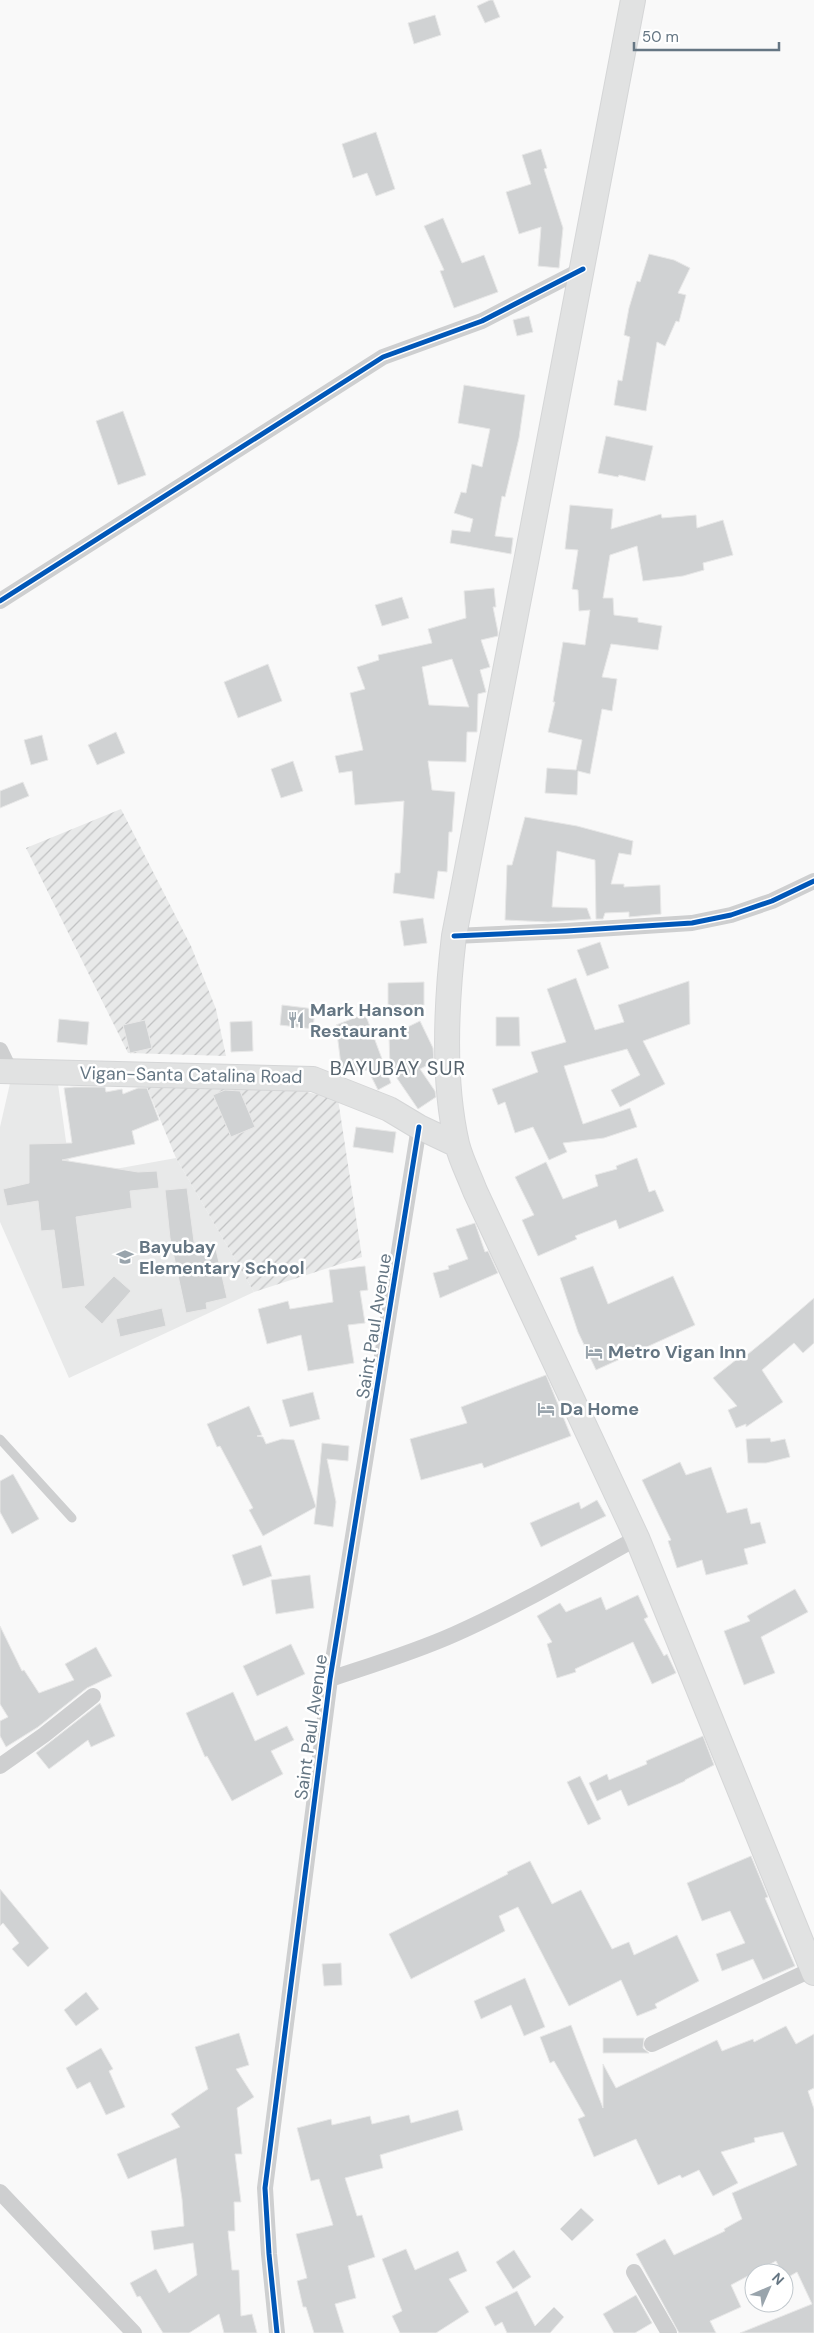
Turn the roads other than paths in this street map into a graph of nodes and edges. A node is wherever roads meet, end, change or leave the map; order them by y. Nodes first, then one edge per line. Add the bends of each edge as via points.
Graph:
1 (633, 0) edge
2 (584, 269) junction
3 (0, 601) edge
4 (814, 881) edge
5 (454, 936) junction
6 (3, 1064) edge
7 (419, 1127) junction
8 (457, 1145) junction
9 (0, 1439) edge
10 (72, 1518) dead end
11 (636, 1538) junction
12 (330, 1679) junction
13 (93, 1696) dead end
14 (0, 1766) edge
15 (813, 1971) edge
16 (652, 2044) dead end
17 (0, 2192) edge
18 (634, 2272) dead end
19 (134, 2333) edge
20 (277, 2333) edge
21 (669, 2333) edge

1 - 2 main road
2 - 3 street via 482,321 383,357
2 - 5 main road
4 - 5 street via 772,901 731,915 692,923
5 - 8 main road via 447,999 449,1072
6 - 7 main road, Vigan-Santa Catalina Road via 313,1078 389,1109
7 - 8 main road, Vigan-Santa Catalina Road
7 - 12 street, Saint Paul Avenue
8 - 11 main road via 516,1281
9 - 10 lane
11 - 12 street via 456,1634
11 - 15 main road
12 - 20 street, Saint Paul Avenue via 265,2188
13 - 14 street
15 - 16 street
17 - 19 street
18 - 21 street

